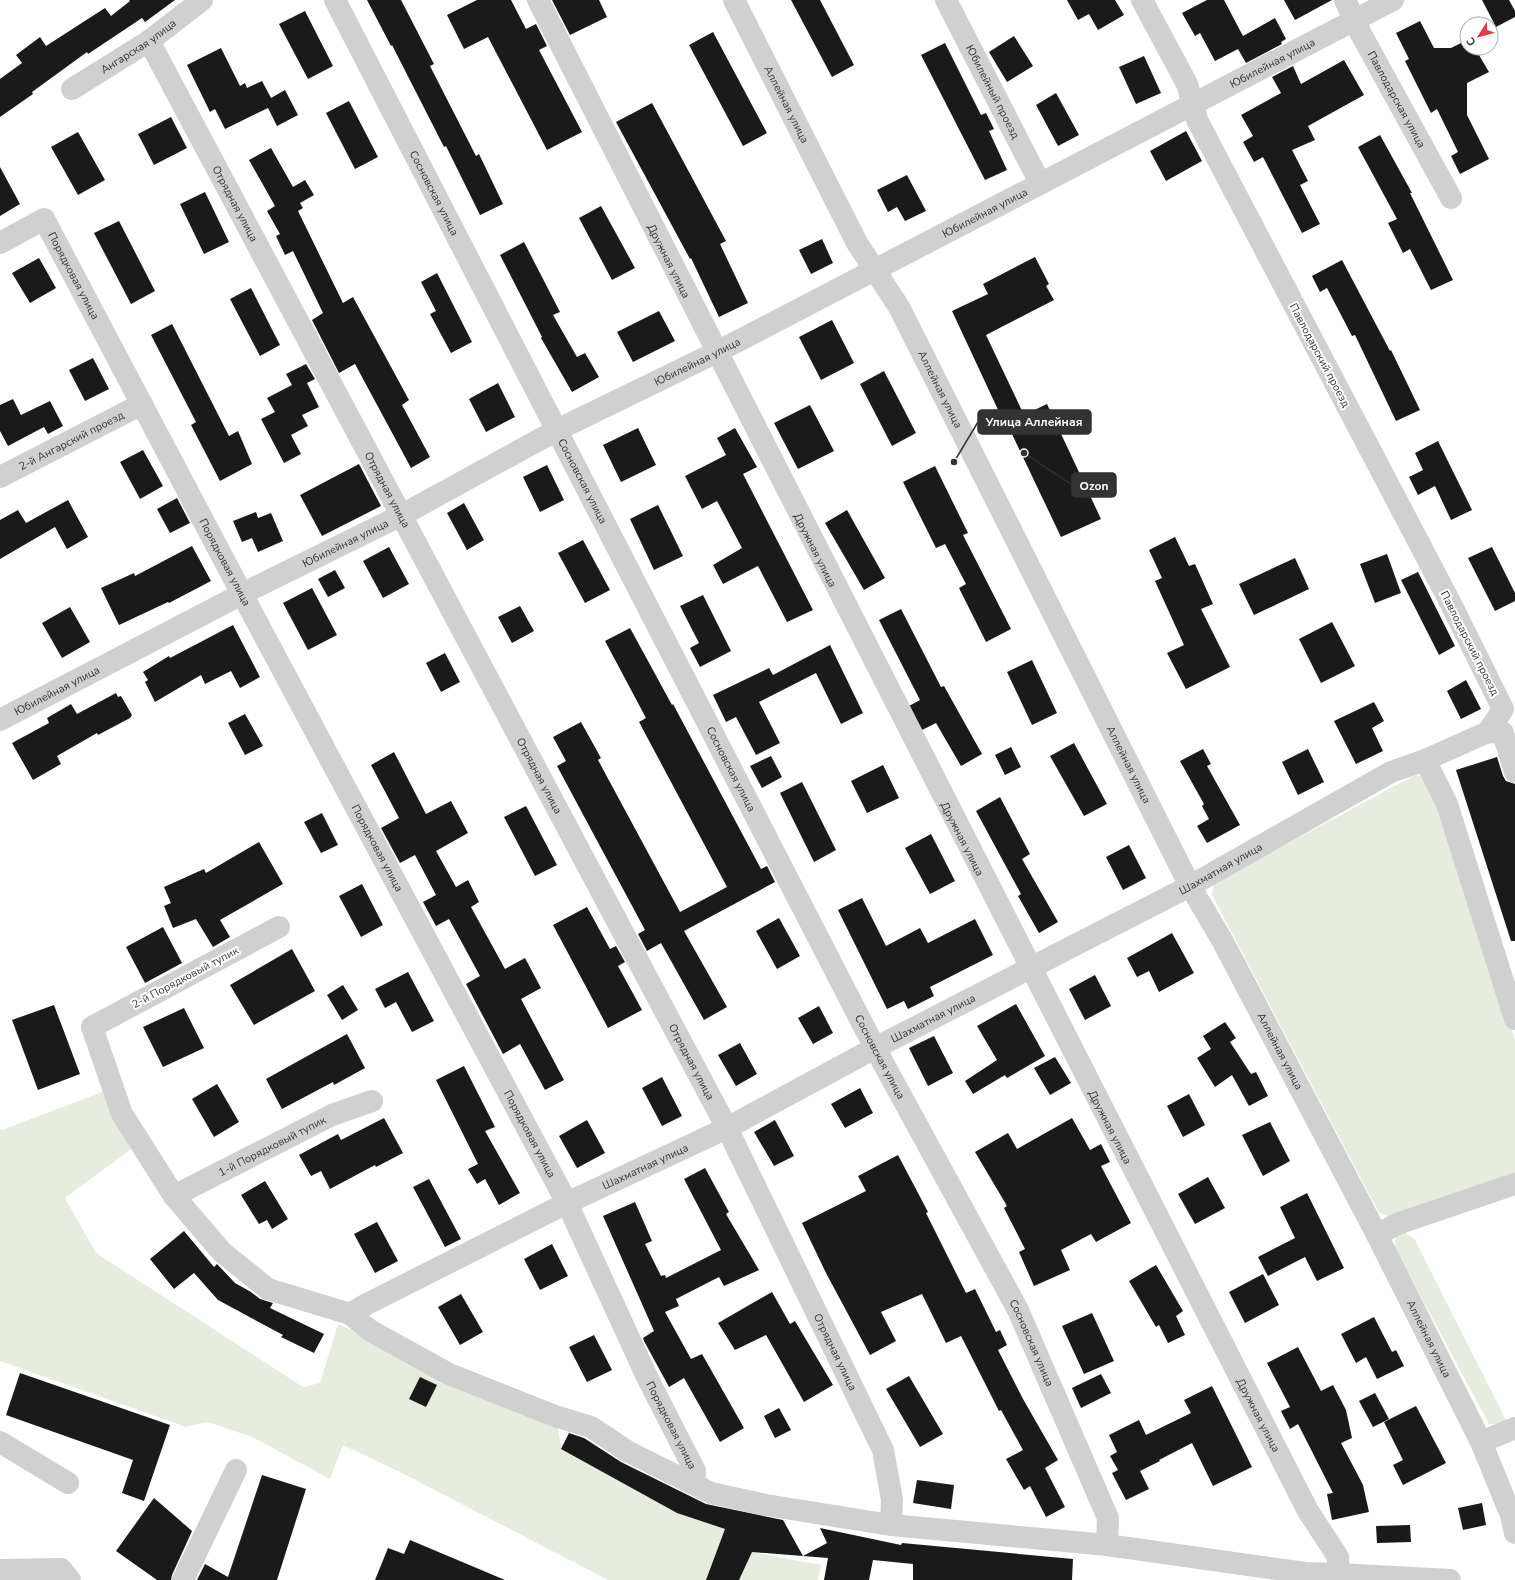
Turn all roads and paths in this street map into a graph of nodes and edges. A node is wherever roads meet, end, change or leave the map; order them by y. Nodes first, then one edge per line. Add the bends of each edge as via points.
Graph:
1 (202, 0) edge
2 (335, 0) edge
3 (538, 0) edge
4 (734, 0) edge
5 (946, 0) edge
6 (1142, 0) edge
7 (1345, 0) edge
8 (1393, 0) edge
9 (1355, 20) junction
10 (149, 41) junction
11 (72, 89) dead end
12 (1192, 104) junction
13 (1040, 183) junction
14 (1451, 198) dead end
15 (0, 243) edge
16 (875, 271) junction
17 (715, 353) junction
18 (142, 404) junction
19 (557, 430) junction
20 (0, 477) edge
21 (402, 515) junction
22 (242, 594) junction
23 (0, 720) edge
24 (1502, 731) edge
25 (1424, 760) junction
26 (1515, 772) edge
27 (1190, 886) junction
28 (279, 927) dead end
29 (1029, 969) junction
30 (1515, 1019) edge
31 (875, 1048) junction
32 (372, 1101) dead end
33 (727, 1128) junction
34 (1515, 1184) edge
35 (174, 1196) junction
36 (567, 1203) junction
37 (1377, 1235) junction
38 (350, 1314) junction
39 (1515, 1428) edge
40 (0, 1442) edge
41 (1481, 1442) junction
42 (236, 1470) dead end
43 (68, 1483) dead end
44 (694, 1484) junction
45 (1514, 1521) edge
46 (890, 1525) junction
47 (1107, 1545) junction
48 (0, 1570) edge
49 (1339, 1574) junction
50 (70, 1580) edge
51 (183, 1580) edge
52 (1450, 1580) edge

1 - 10 street, Ангарская улица
2 - 19 street, Сосновская улица
3 - 17 street, Дружная улица
4 - 16 street, Аллейная улица via 857,243
5 - 13 street, Юбилейный проезд
6 - 12 street, Павлодарский проезд via 1187,84
7 - 9 street, Павлодарская улица
8 - 9 street, Юбилейная улица
9 - 12 street, Юбилейная улица
9 - 14 street, Павлодарская улица
10 - 11 street, Ангарская улица
10 - 21 street, Отрядная улица
12 - 13 street, Юбилейная улица
12 - 24 street, Павлодарский проезд via 1197,120 1449,600 1503,709
13 - 16 street, Юбилейная улица
15 - 18 street, Порядковая улица via 44,219
16 - 17 street, Юбилейная улица
16 - 27 street, Аллейная улица via 899,307
17 - 19 street, Юбилейная улица
17 - 29 street, Дружная улица
18 - 20 street, 2-й Ангарский проезд
18 - 22 street, Порядковая улица
19 - 21 street, Юбилейная улица
19 - 31 street, Сосновская улица
21 - 22 street, Юбилейная улица
21 - 33 street, Отрядная улица
22 - 23 street, Юбилейная улица
22 - 36 street, Порядковая улица
24 - 25 street, Шахматная улица
24 - 26 street
25 - 27 street, Шахматная улица via 1390,772
25 - 30 street via 1447,804
27 - 29 street, Шахматная улица
27 - 37 street, Аллейная улица via 1222,940
28 - 35 street, 2-й Порядковый тупик via 92,1027 122,1114
29 - 31 street, Шахматная улица
29 - 49 street, Дружная улица via 1305,1504 1338,1557
31 - 33 street, Шахматная улица
31 - 47 street, Сосновская улица via 1018,1310 1108,1518
32 - 35 street, 1-й Порядковый тупик via 332,1114
33 - 36 street, Шахматная улица
33 - 46 street, Отрядная улица via 883,1450 892,1500
34 - 37 street via 1397,1224
35 - 38 street via 222,1252 268,1289
36 - 38 street, Шахматная улица
36 - 44 street, Порядковая улица via 647,1377 695,1471
37 - 41 street, Аллейная улица
38 - 44 street via 370,1331 449,1374 555,1416 591,1427 627,1450
39 - 41 street
40 - 43 street
41 - 45 street, Аллейная улица
42 - 51 street
44 - 46 street via 711,1493 766,1505
46 - 47 street
47 - 49 street via 1305,1573
48 - 50 street via 61,1569
49 - 52 street

